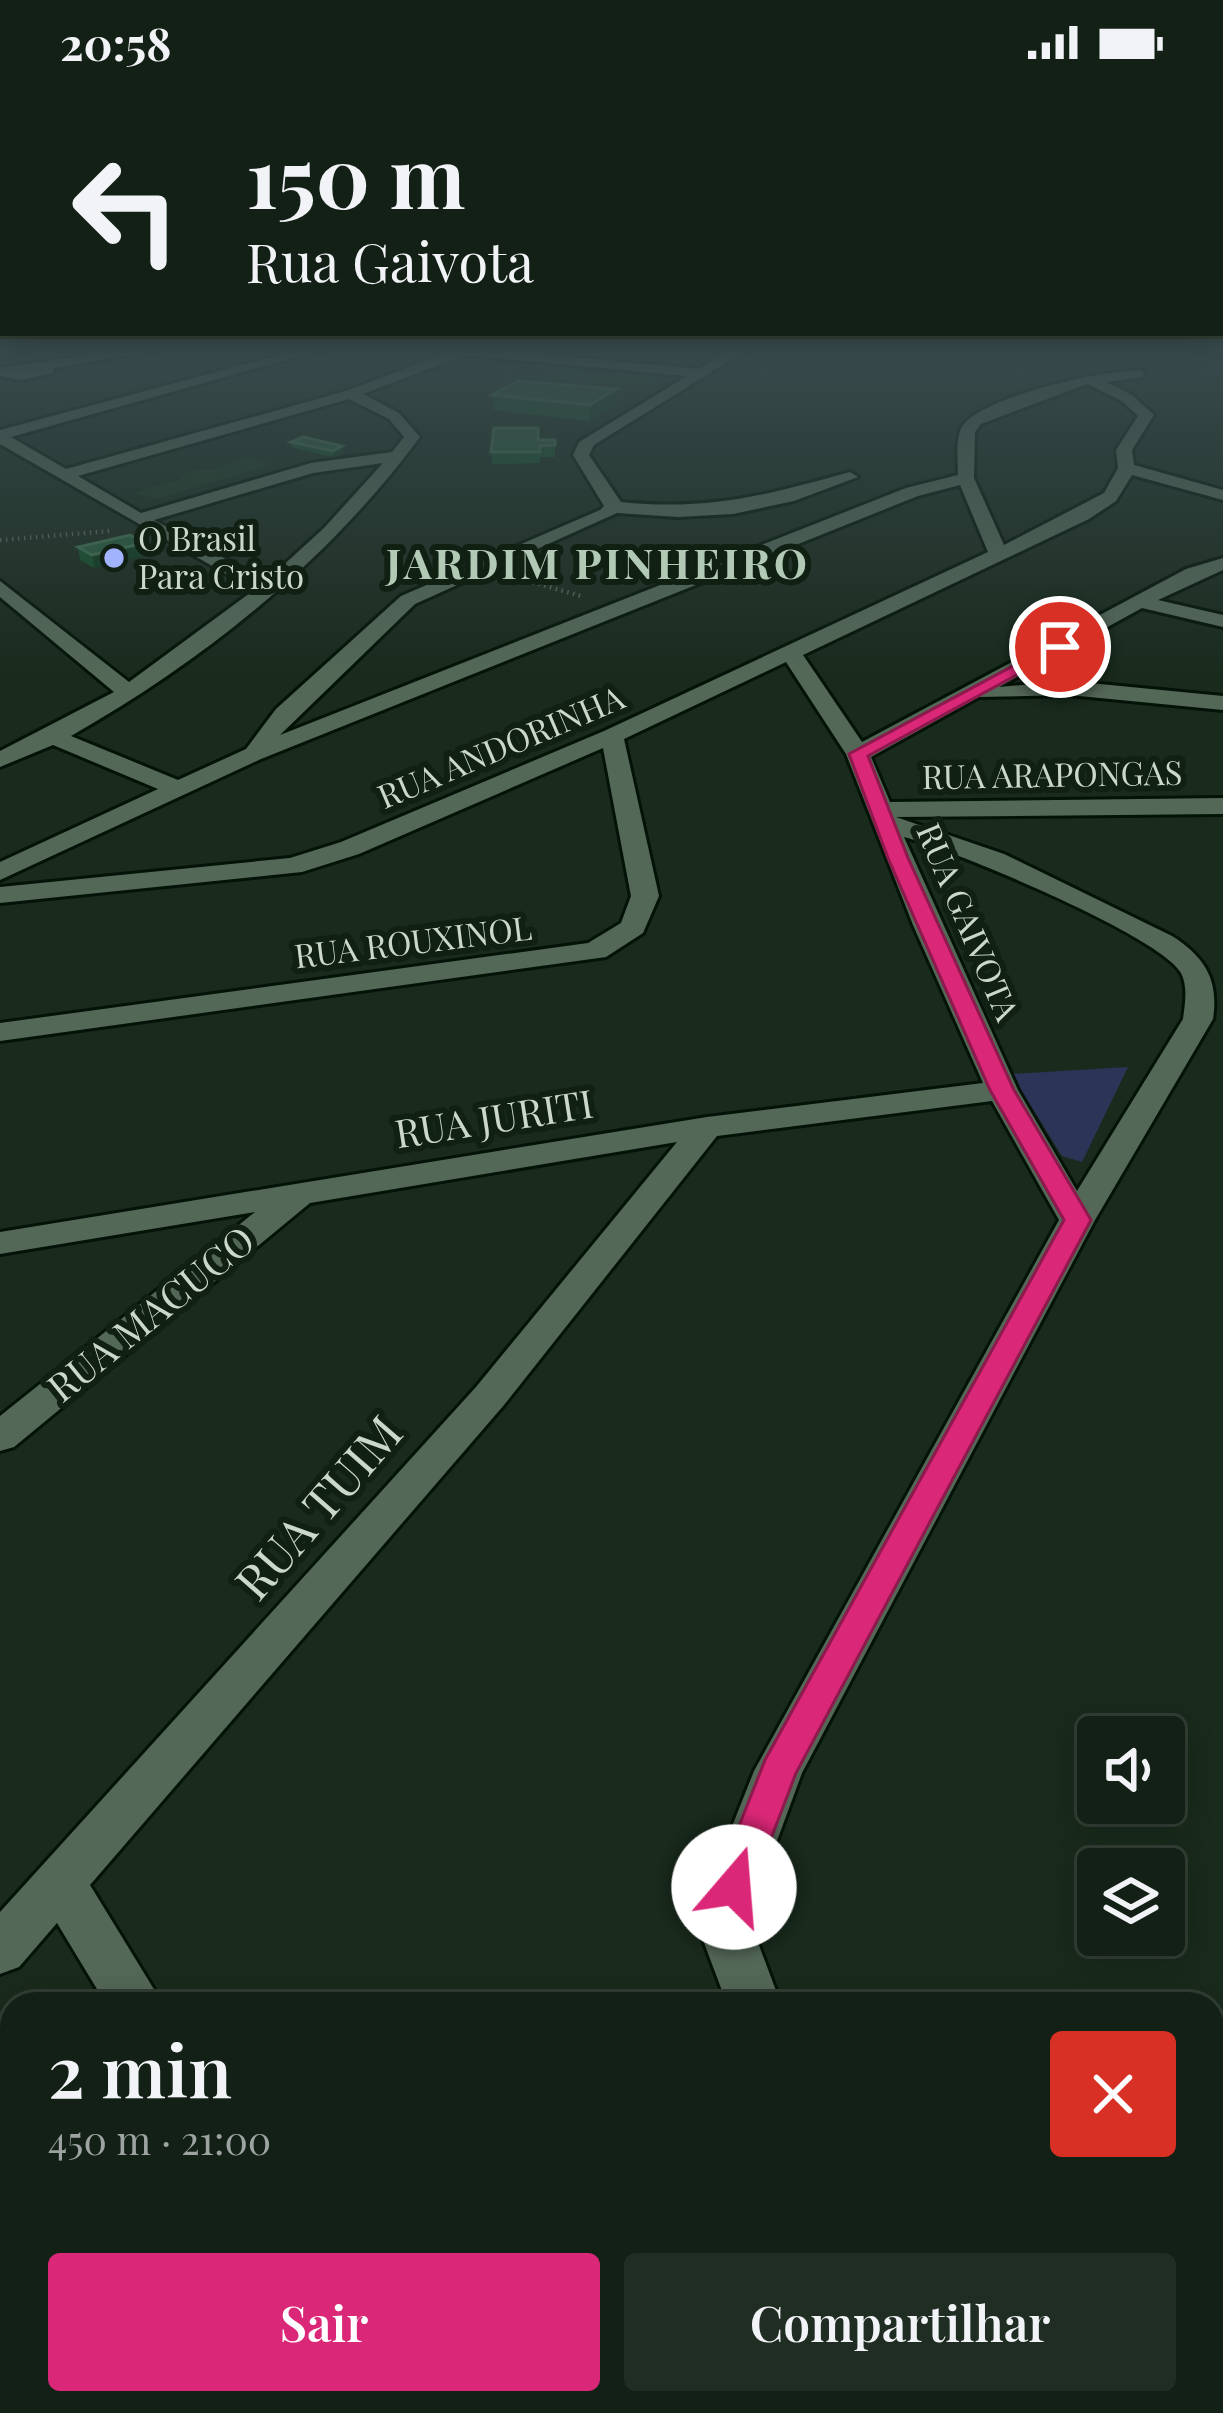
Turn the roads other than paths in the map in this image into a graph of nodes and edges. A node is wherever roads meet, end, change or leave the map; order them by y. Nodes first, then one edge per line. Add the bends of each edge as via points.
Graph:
1 (35, 456) edge
2 (133, 456) edge
3 (399, 456) joint
4 (581, 456) edge
5 (964, 456) edge
6 (1125, 456) edge
7 (1126, 468) junction
8 (68, 474) junction
9 (850, 476) dead end
10 (966, 478) junction
11 (1223, 495) edge
12 (613, 507) junction
13 (147, 523) junction
14 (998, 553) junction
15 (1223, 564) edge
16 (0, 587) edge
17 (267, 589) junction
18 (1140, 602) junction
19 (1223, 621) edge
20 (791, 653) junction
21 (1019, 670) junction
22 (1069, 688) junction
23 (126, 691) junction
24 (973, 695) junction
25 (1223, 703) edge
26 (54, 736) junction
27 (612, 736) junction
28 (253, 754) junction
29 (858, 754) junction
30 (0, 760) edge
31 (175, 787) junction
32 (1223, 806) edge
33 (885, 818) junction
34 (0, 872) edge
35 (0, 895) edge
36 (0, 1032) edge
37 (1002, 1090) junction
38 (707, 1127) junction
39 (302, 1191) junction
40 (1077, 1220) junction
41 (0, 1243) edge
42 (0, 1437) edge
43 (61, 1884) junction
44 (0, 1950) edge
45 (128, 1992) edge
46 (750, 1992) edge

1 - 8 street
2 - 8 street
3 - 13 street via 311,468
3 - 17 street
4 - 12 street
5 - 10 street
6 - 7 street
7 - 11 street
7 - 14 street, RUA ANDORINHA via 1110,497 1083,515
8 - 13 street
9 - 12 street via 717,513
10 - 14 street
10 - 28 street via 912,492
12 - 28 street via 408,600 284,714
13 - 17 street
14 - 20 street, RUA ANDORINHA
15 - 18 street
16 - 23 street
17 - 23 street
18 - 19 street
18 - 21 street
20 - 27 street, RUA ANDORINHA
20 - 29 street, RUA GAIVOTA
21 - 22 street, RUA ARAPONGAS
21 - 24 street
22 - 24 street, RUA ARAPONGAS
22 - 25 street, RUA ARAPONGAS
23 - 26 street
24 - 29 street
26 - 30 street
26 - 31 street
27 - 35 street, RUA ANDORINHA via 313,861
27 - 36 street, RUA ROUXINOL via 645,896 619,940 566,958
28 - 31 street
29 - 33 street, RUA GAIVOTA
31 - 34 street
32 - 33 street, RUA ARAPONGAS
33 - 37 street, RUA GAIVOTA
33 - 40 street via 999,862 1162,942 1200,975 1198,1019
37 - 38 street, RUA JURITI
37 - 40 street, RUA GAIVOTA
38 - 39 street, RUA JURITI
38 - 43 street, RUA TUIM via 490,1396
39 - 41 street, RUA JURITI
39 - 42 street, RUA MACUCO
40 - 46 street via 755,1825 734,1887 730,1940
43 - 44 street, RUA TUIM
43 - 45 street

